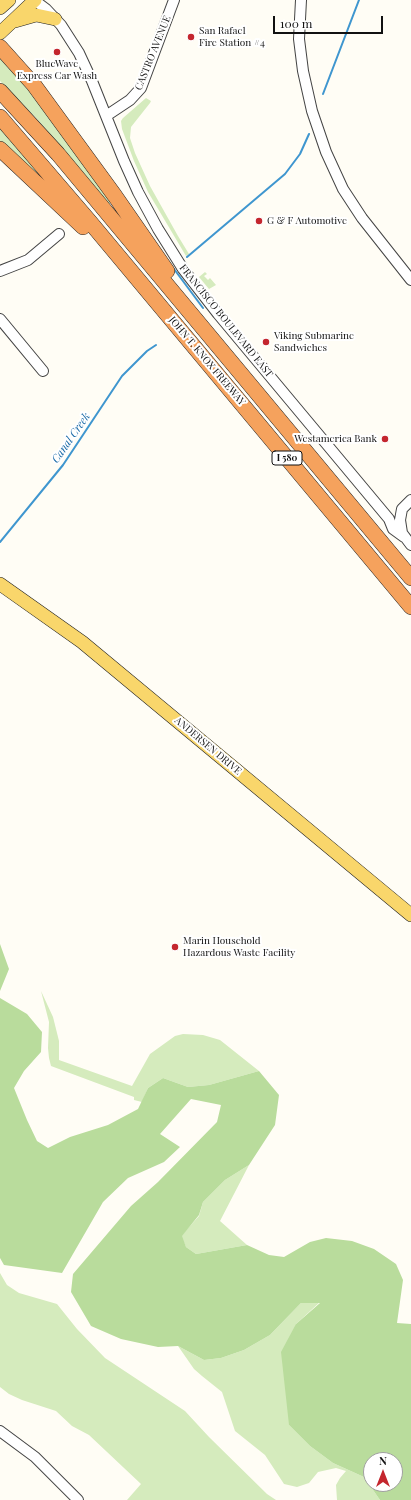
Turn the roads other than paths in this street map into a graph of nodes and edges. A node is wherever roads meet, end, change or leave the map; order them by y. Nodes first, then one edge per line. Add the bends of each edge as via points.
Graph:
1 (9, 0) edge
2 (34, 0) edge
3 (174, 0) edge
4 (301, 0) edge
5 (0, 8) edge
6 (55, 19) junction
7 (12, 22) junction
8 (0, 33) edge
9 (0, 47) edge
10 (0, 91) edge
11 (106, 116) junction
12 (0, 117) edge
13 (0, 149) edge
14 (59, 234) dead end
15 (0, 271) edge
16 (411, 280) edge
17 (163, 309) junction
18 (0, 318) edge
19 (222, 351) junction
20 (43, 371) dead end
21 (408, 503) edge
22 (389, 519) junction
23 (404, 537) junction
24 (411, 545) edge
25 (411, 578) edge
26 (0, 584) edge
27 (411, 607) edge
28 (411, 914) edge
29 (0, 1431) edge
30 (78, 1500) edge

1 - 5 main road
2 - 6 street, FRANCISCO BOULEVARD EAST
2 - 7 main road
3 - 11 street, CASTRO AVENUE via 141,88 130,100
4 - 16 street via 299,40 303,71 312,111 326,152 343,188 362,218
6 - 7 main road via 36,15
6 - 11 street, FRANCISCO BOULEVARD EAST via 81,57
7 - 8 main road
9 - 19 highway via 34,86 109,188
10 - 19 highway via 58,154
11 - 22 street, FRANCISCO BOULEVARD EAST via 138,192 183,269
12 - 17 highway, JOHN T. KNOX FREEWAY / I 580
13 - 17 highway via 79,223
14 - 15 street via 28,260
17 - 27 highway, JOHN T. KNOX FREEWAY / I 580
18 - 20 street
19 - 25 highway, JOHN T. KNOX FREEWAY / I 580
21 - 22 street via 397,508
21 - 23 street, FRANCISCO BOULEVARD EAST via 400,520
22 - 23 street, FRANCISCO BOULEVARD EAST via 393,529
23 - 24 street, FRANCISCO BOULEVARD EAST
26 - 28 main road, ANDERSEN DRIVE via 82,642
29 - 30 street via 35,1457

